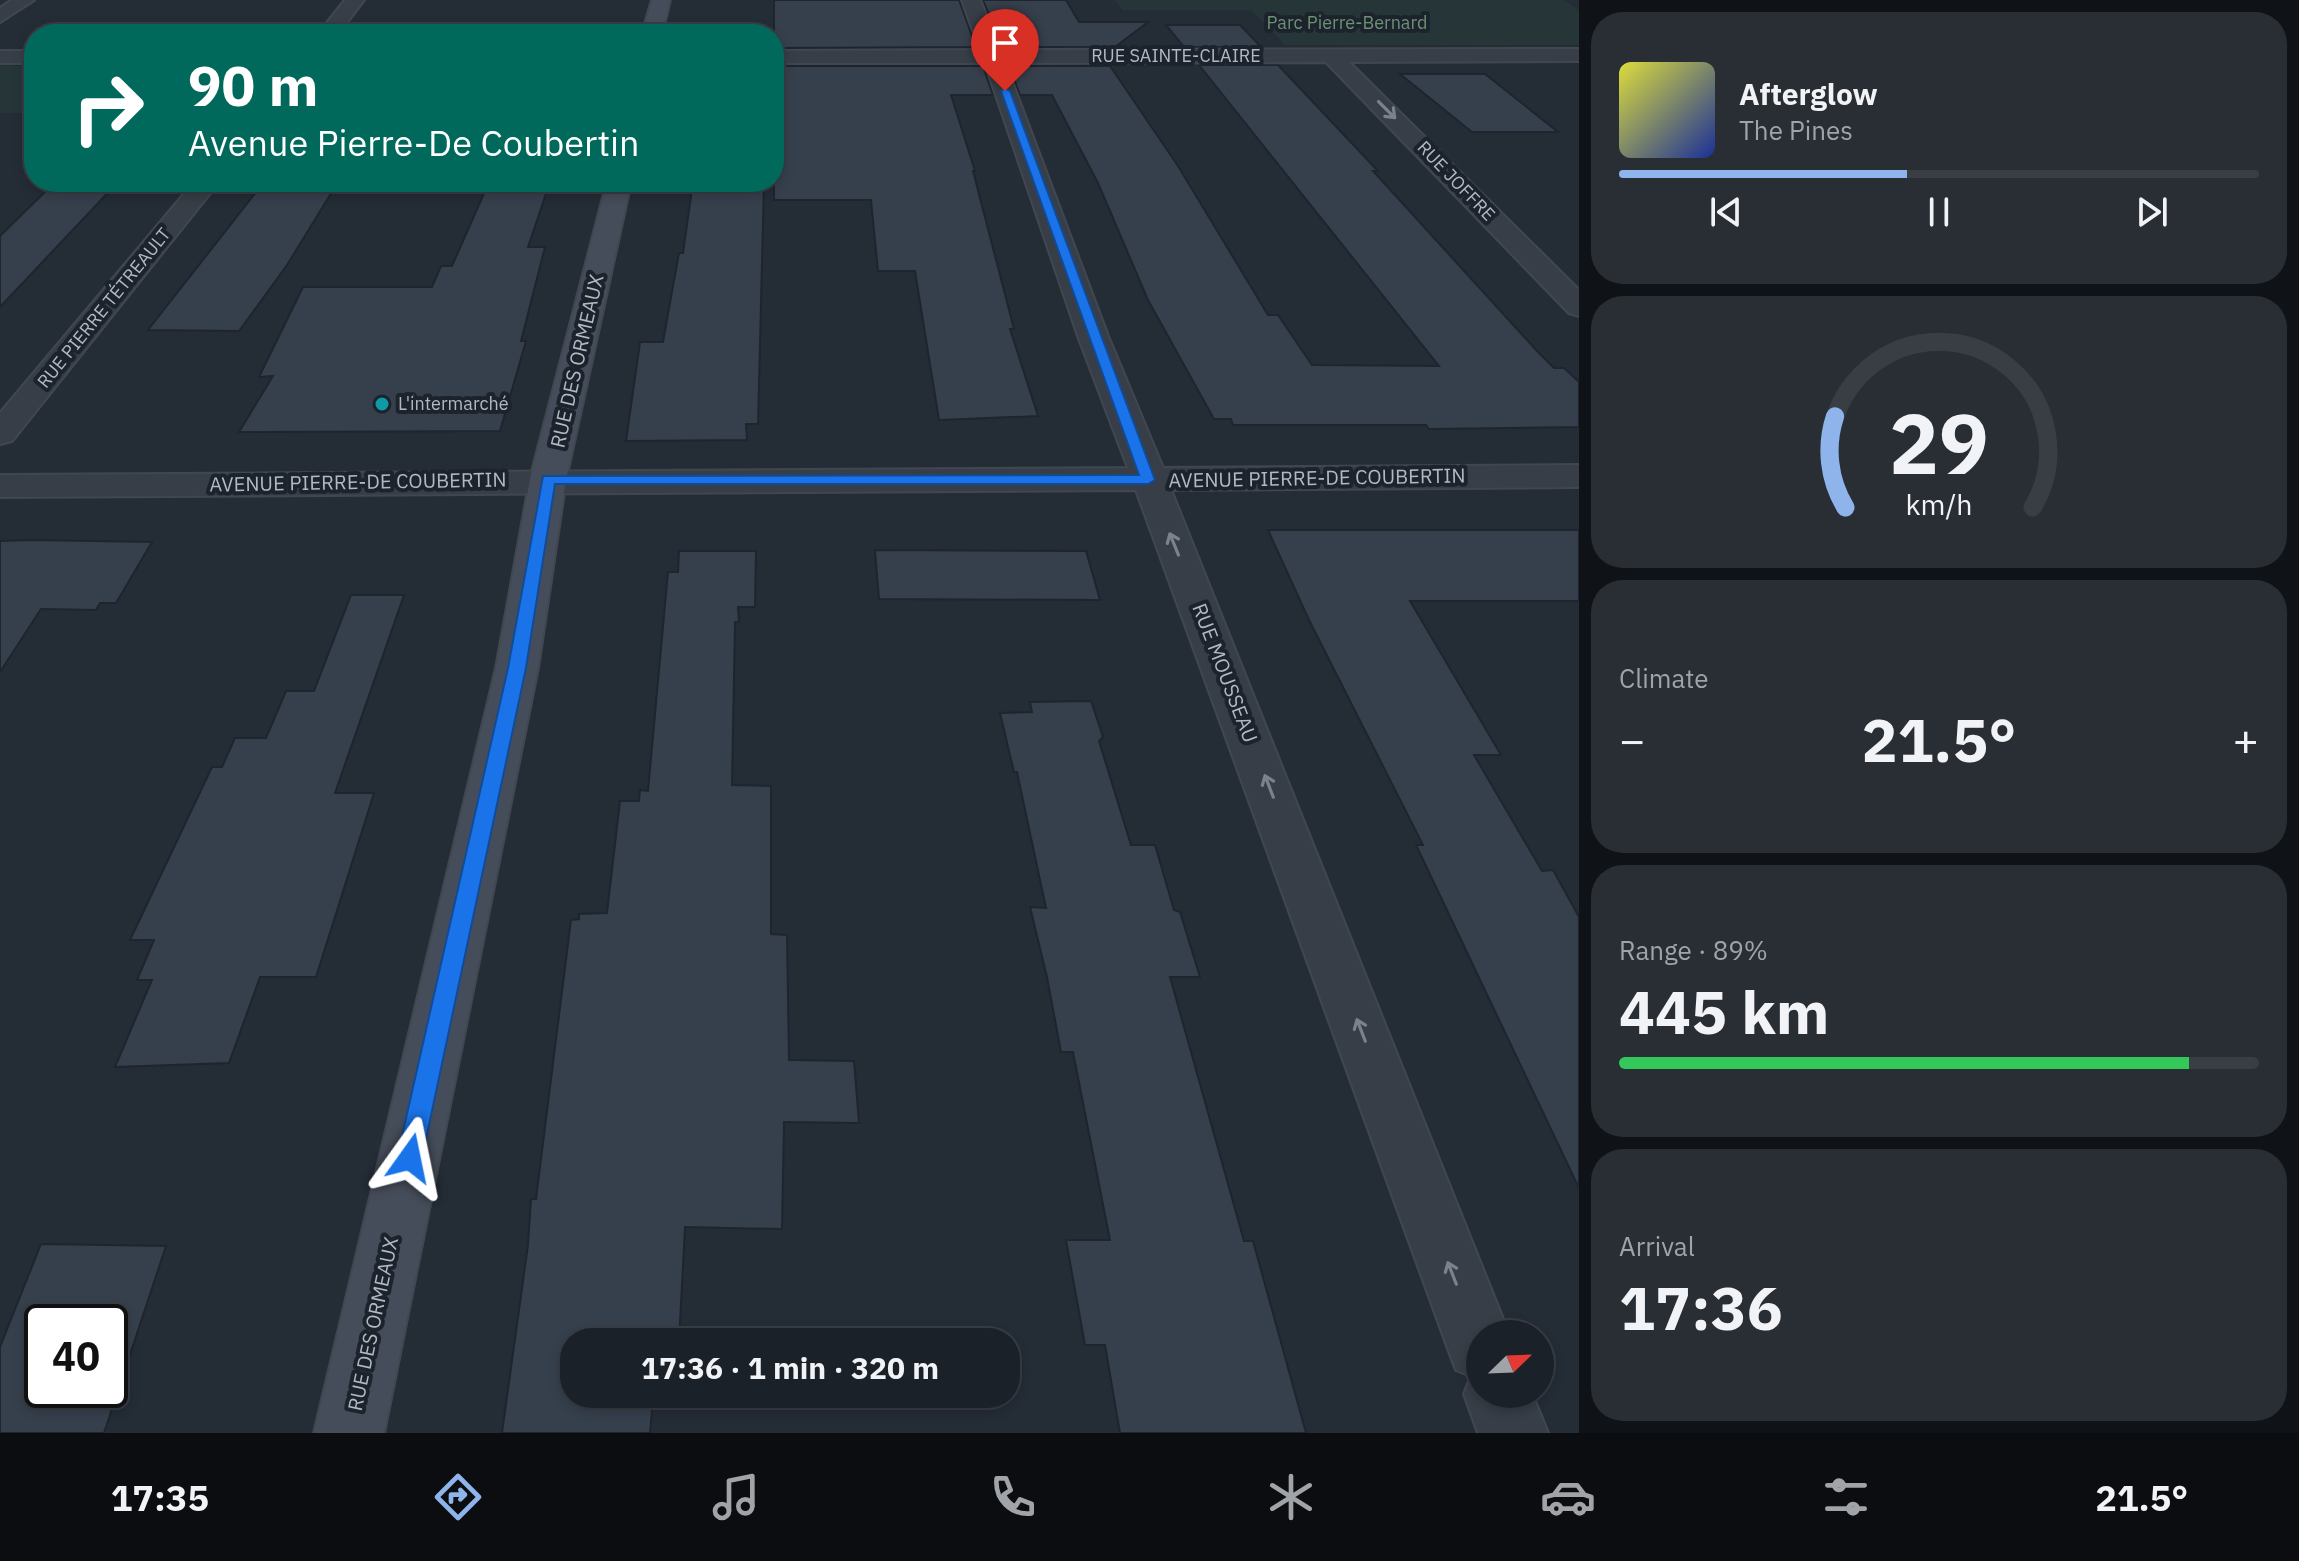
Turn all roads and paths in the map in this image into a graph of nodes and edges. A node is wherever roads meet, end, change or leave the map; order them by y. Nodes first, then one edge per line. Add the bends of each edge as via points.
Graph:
1 (25, 0) edge
2 (355, 0) edge
3 (661, 0) edge
4 (971, 0) edge
5 (0, 16) edge
6 (336, 24) edge
7 (655, 24) edge
8 (1331, 55) junction
9 (1579, 55) edge
10 (991, 56) junction
11 (0, 57) edge
12 (24, 57) edge
13 (784, 57) edge
14 (199, 192) edge
15 (617, 192) edge
16 (1579, 307) edge
17 (0, 434) edge
18 (1579, 476) edge
19 (548, 479) junction
20 (1148, 480) junction
21 (0, 486) edge
22 (1470, 1320) edge
23 (1503, 1408) edge
24 (349, 1433) edge
25 (1513, 1433) edge

1 - 5 street
2 - 6 street
3 - 7 street
4 - 10 street, RUE MOUSSEAU
8 - 9 street, RUE SAINTE-CLAIRE
8 - 10 street, RUE SAINTE-CLAIRE
8 -> 16 street, RUE JOFFRE
10 - 13 street, RUE SAINTE-CLAIRE
10 - 20 street, RUE MOUSSEAU
11 - 12 street
14 - 17 street, RUE PIERRE TÉTREAULT
15 - 19 street, RUE DES ORMEAUX
18 - 20 street, AVENUE PIERRE-DE COUBERTIN
19 - 20 street, AVENUE PIERRE-DE COUBERTIN
19 - 21 street, AVENUE PIERRE-DE COUBERTIN
19 - 24 street, RUE DES ORMEAUX via 517,668
22 -> 20 street, RUE MOUSSEAU
23 - 25 street

